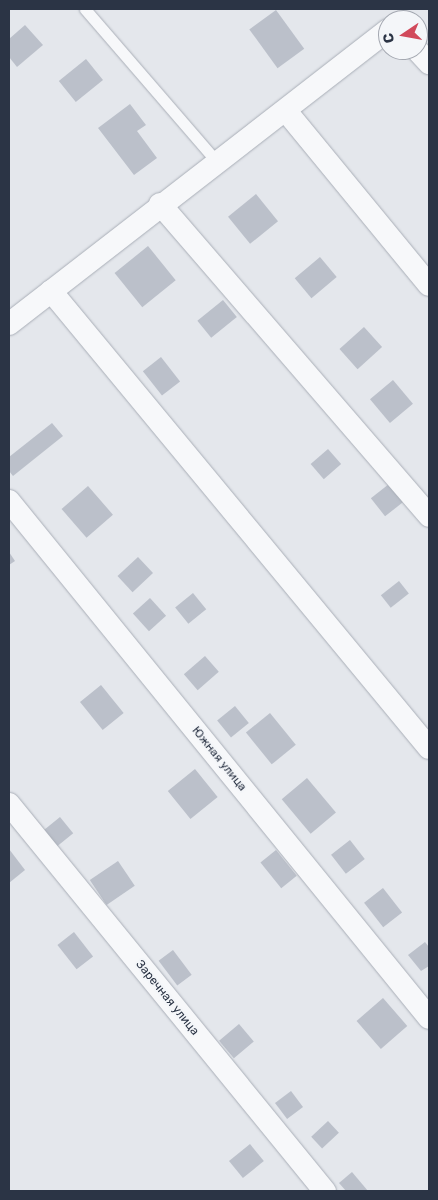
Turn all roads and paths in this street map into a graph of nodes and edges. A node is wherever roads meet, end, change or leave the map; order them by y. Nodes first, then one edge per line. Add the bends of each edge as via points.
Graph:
1 (85, 9) edge
2 (378, 38) edge
3 (286, 111) junction
4 (217, 162) junction
5 (160, 204) junction
6 (429, 285) edge
7 (51, 291) junction
8 (9, 324) edge
9 (9, 501) edge
10 (429, 516) edge
11 (429, 748) edge
12 (9, 804) edge
13 (429, 1018) edge
14 (326, 1191) edge

1 - 4 lane
2 - 3 street
3 - 4 street
3 - 6 street
4 - 5 street
5 - 7 street
5 - 10 street
7 - 8 street
7 - 11 street
9 - 13 street, Южная улица
12 - 14 street, Заречная улица

